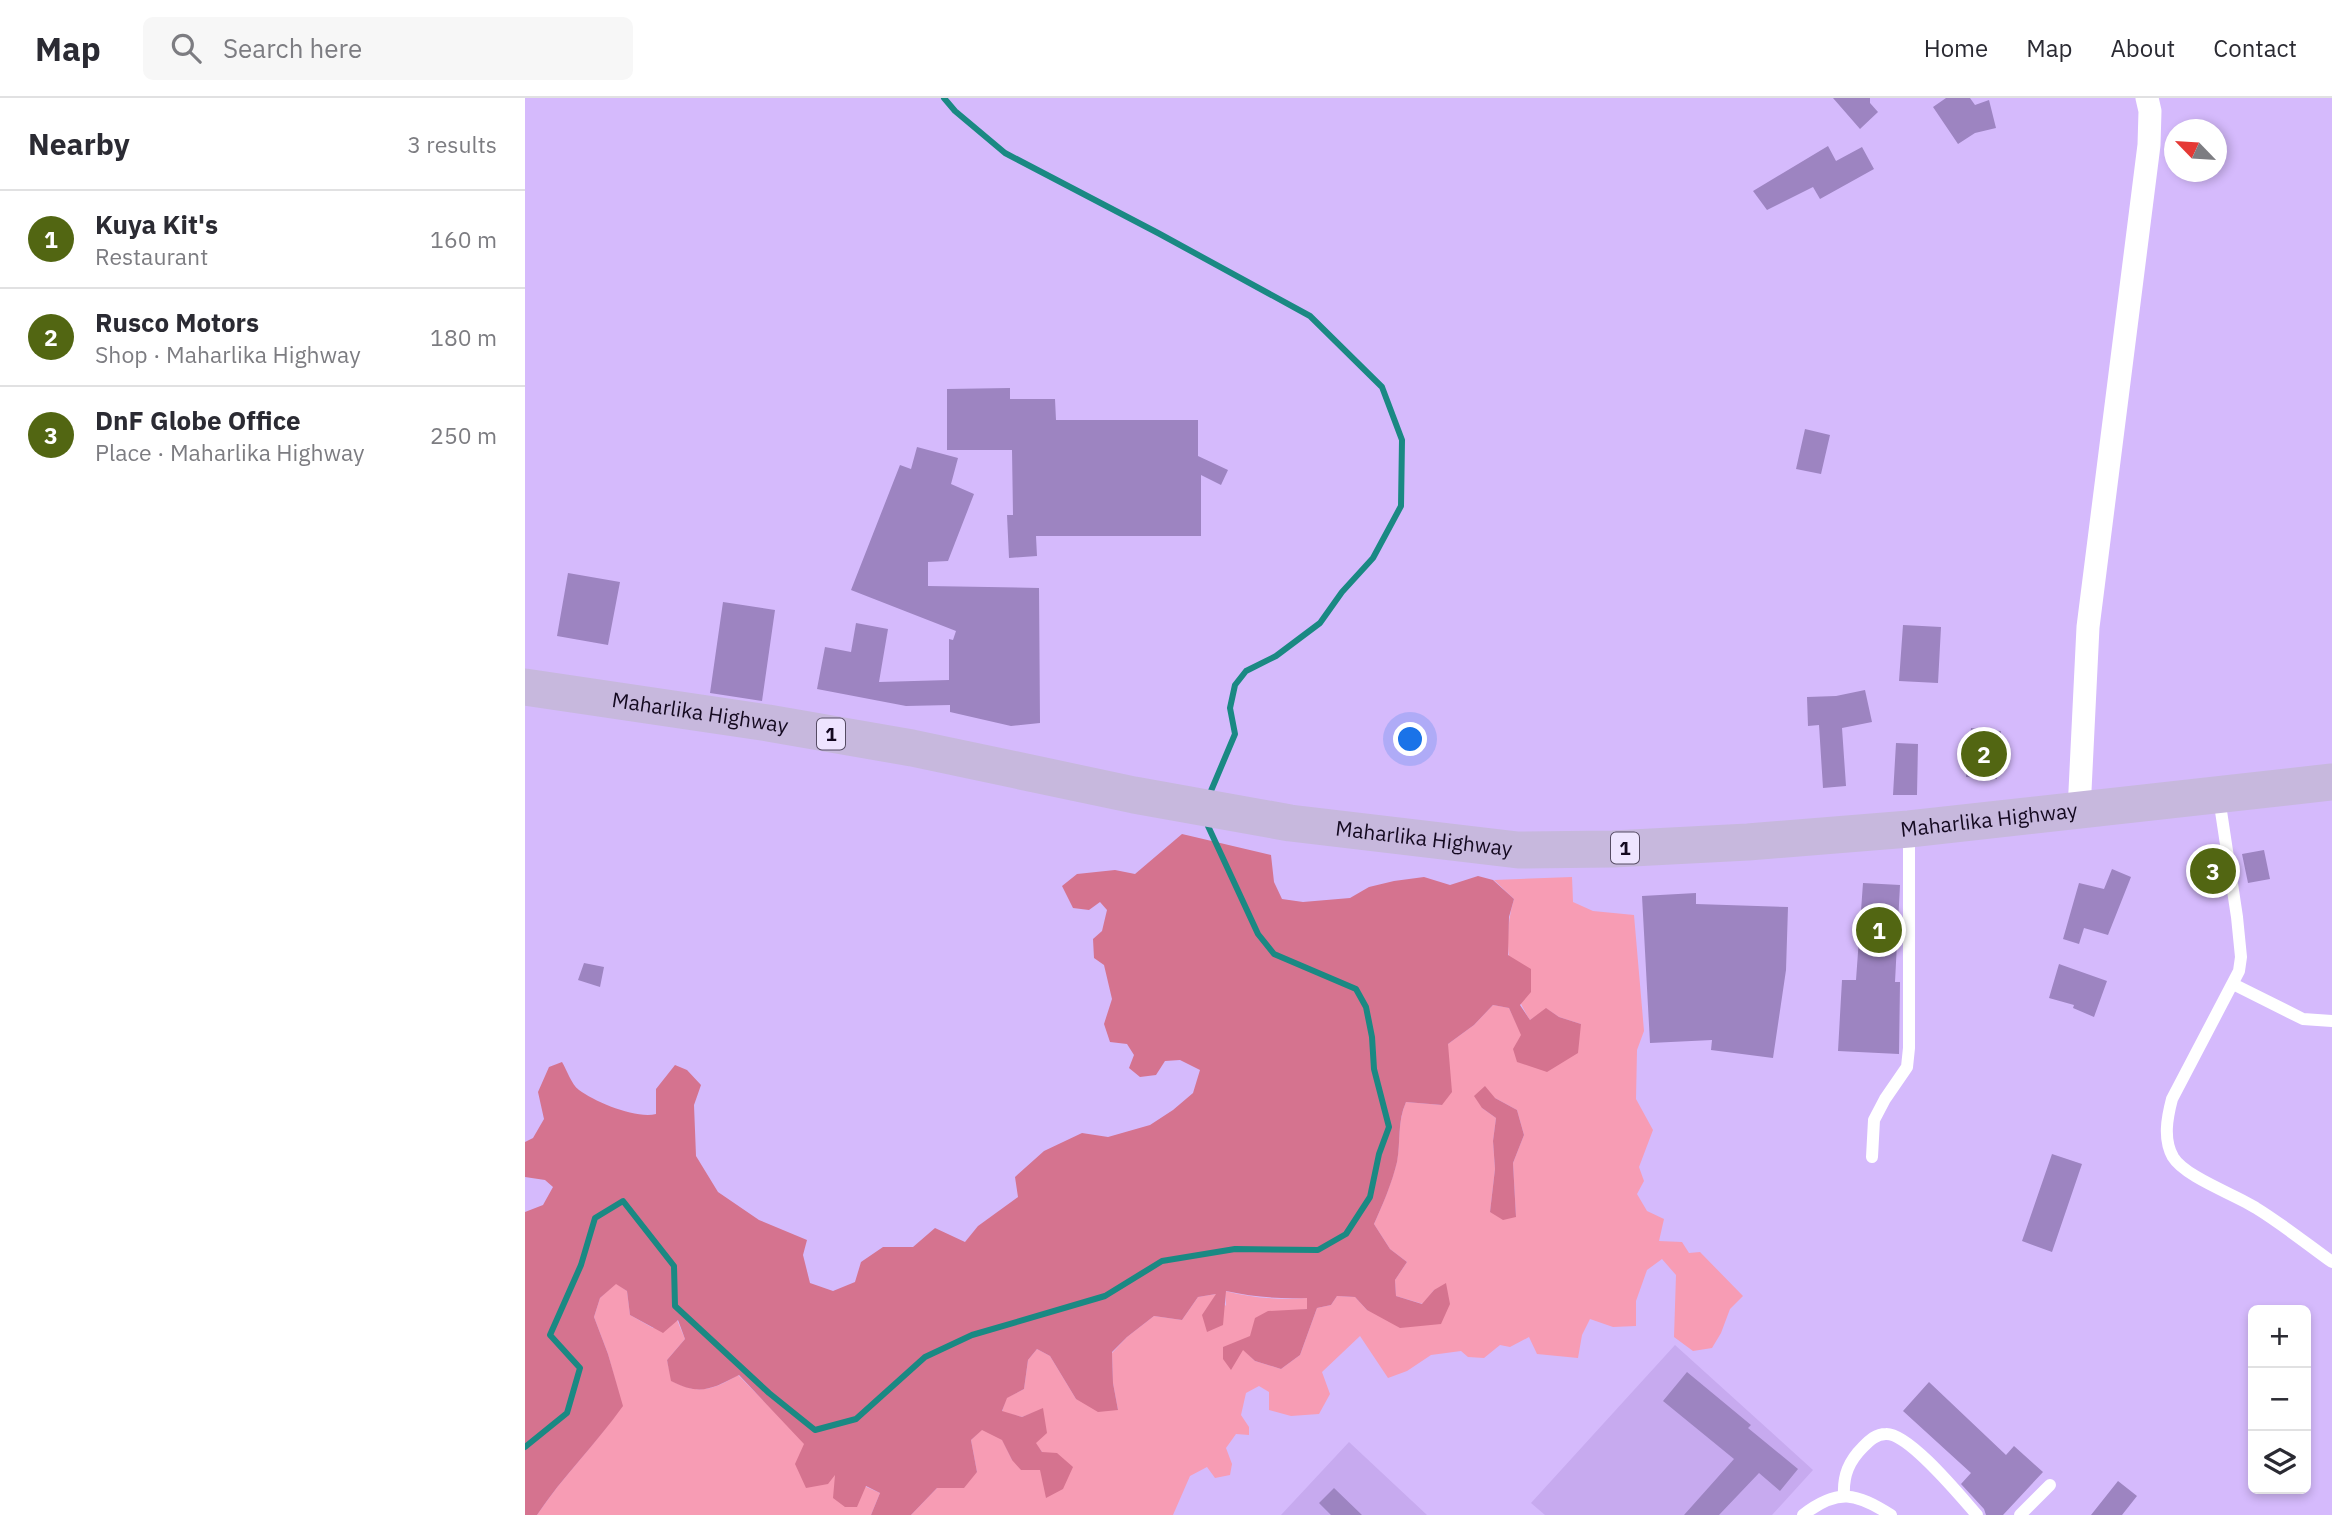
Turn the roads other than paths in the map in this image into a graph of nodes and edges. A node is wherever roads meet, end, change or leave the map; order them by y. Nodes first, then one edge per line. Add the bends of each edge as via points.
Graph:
1 (2147, 98) edge
2 (525, 687) edge
3 (2332, 782) edge
4 (2218, 796) junction
5 (2080, 811) junction
6 (1909, 829) junction
7 (2233, 984) junction
8 (2332, 1021) edge
9 (1872, 1157) dead end
10 (2332, 1262) edge
11 (2050, 1485) dead end
12 (1844, 1495) junction
13 (1804, 1515) edge
14 (1891, 1515) edge
15 (1977, 1515) edge
16 (2020, 1515) edge

1 - 5 street via 2149,145 2088,626
2 - 6 main road, Maharlika Highway / 1 via 899,746 1290,823 1518,850 1748,842
3 - 4 main road, Maharlika Highway / 1
4 - 5 main road, Maharlika Highway / 1
4 - 7 lane via 2241,957
5 - 6 main road, Maharlika Highway / 1
6 - 9 lane via 1907,1067 1874,1120
7 - 8 lane via 2303,1019
7 - 10 lane via 2172,1099 2168,1145 2185,1170 2256,1208
11 - 16 lane
12 - 13 lane via 1830,1498
12 - 14 lane
12 - 15 lane via 1843,1479 1858,1452 1874,1437 1896,1435 1916,1449

